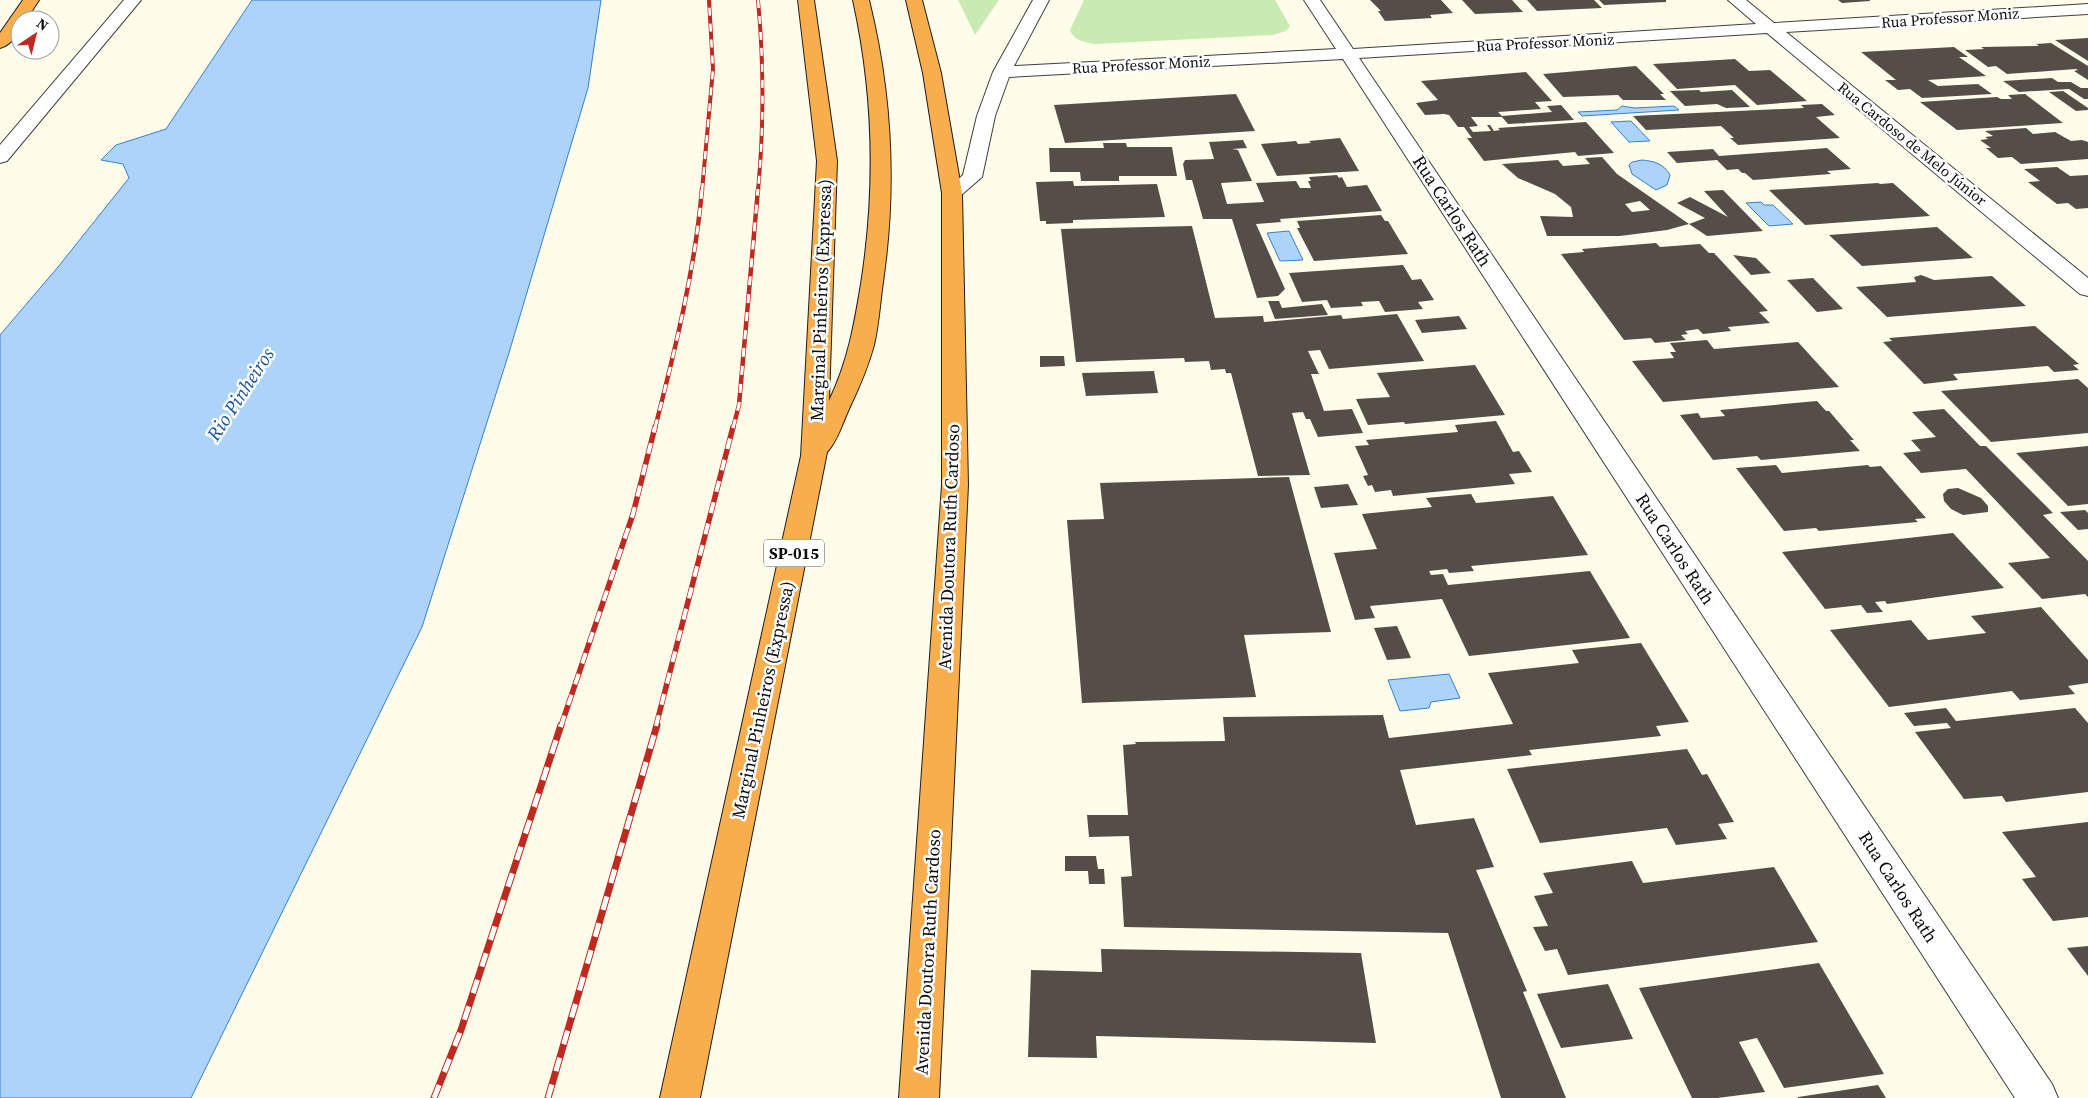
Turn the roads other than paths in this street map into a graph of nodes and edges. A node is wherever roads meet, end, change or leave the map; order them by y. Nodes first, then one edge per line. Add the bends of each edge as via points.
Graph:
1 (31, 0) edge
2 (133, 0) edge
3 (806, 0) edge
4 (861, 0) edge
5 (914, 0) edge
6 (1041, 0) edge
7 (1312, 0) edge
8 (1736, 0) edge
9 (2088, 9) edge
10 (1772, 29) junction
11 (0, 43) edge
12 (1348, 54) junction
13 (1002, 72) junction
14 (0, 157) edge
15 (952, 193) junction
16 (2088, 289) edge
17 (814, 456) junction
18 (680, 1098) edge
19 (919, 1098) edge
20 (2038, 1098) edge

1 - 11 highway
2 - 14 street
3 - 17 highway, Marginal Pinheiros (Expressa) / SP-015 via 826,161
4 - 17 highway via 871,36 882,119 878,248 862,346
5 - 15 highway, Avenida Doutora Ruth Cardoso via 932,73
6 - 13 street
7 - 12 street, Rua Carlos Rath
8 - 10 street, Rua Cardoso de Melo Júnior
9 - 10 street, Rua Professor Moniz
10 - 12 street, Rua Professor Moniz
10 - 16 street, Rua Cardoso de Melo Júnior
12 - 13 street, Rua Professor Moniz
12 - 20 street, Rua Carlos Rath
13 - 15 street via 986,116 972,177
15 - 19 highway, Avenida Doutora Ruth Cardoso via 955,484
17 - 18 highway, Marginal Pinheiros (Expressa) / SP-015

